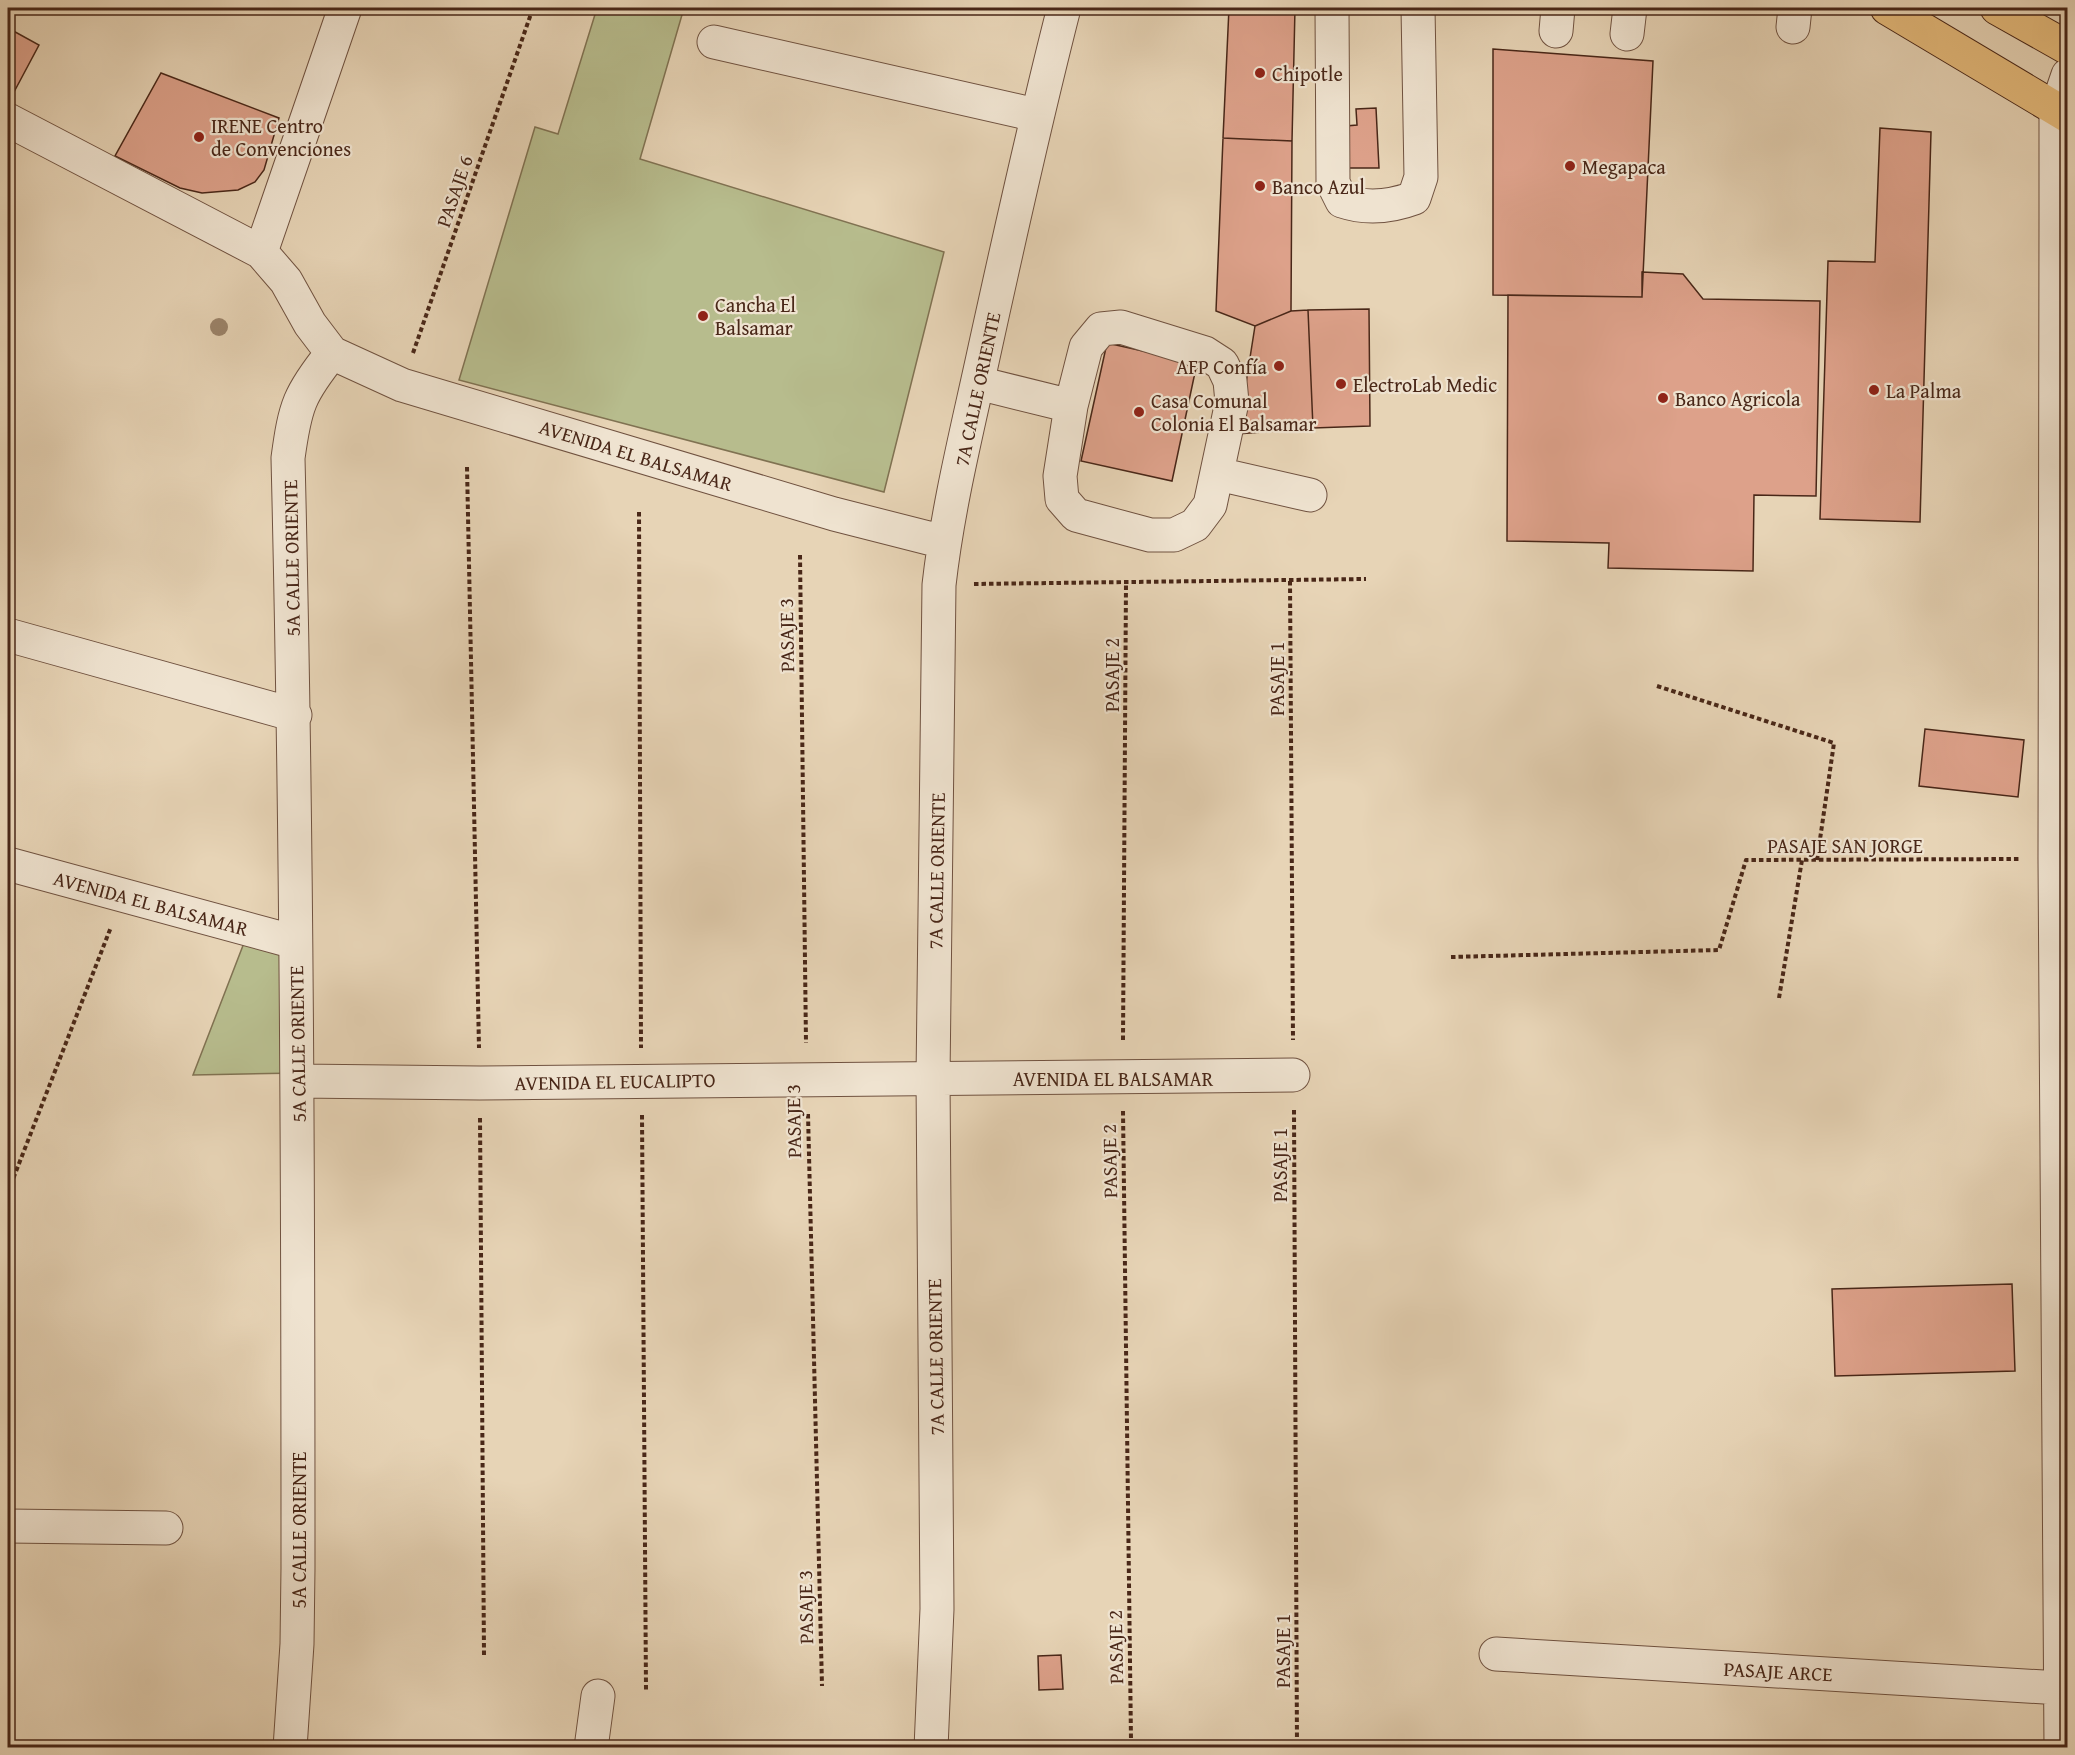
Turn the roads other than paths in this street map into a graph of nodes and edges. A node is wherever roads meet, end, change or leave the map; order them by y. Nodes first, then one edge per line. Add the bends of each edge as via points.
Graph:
1 (345, 8) edge
2 (1064, 8) edge
3 (1332, 8) edge
4 (1418, 8) edge
5 (1887, 8) edge
6 (1997, 8) edge
7 (714, 42) dead end
8 (2067, 48) edge
9 (2067, 75) edge
10 (2062, 113) edge
11 (1036, 115) junction
12 (8, 120) edge
13 (261, 252) junction
14 (332, 353) junction
15 (978, 383) junction
16 (1071, 406) junction
17 (1218, 474) junction
18 (1310, 495) dead end
19 (944, 542) junction
20 (8, 634) edge
21 (2062, 693) edge
22 (295, 715) junction
23 (8, 864) edge
24 (295, 942) junction
25 (1293, 1076) road end
26 (933, 1078) junction
27 (298, 1081) junction
28 (8, 1526) edge
29 (166, 1528) dead end
30 (1496, 1654) dead end
31 (2060, 1688) junction
32 (598, 1696) dead end
33 (290, 1748) edge
34 (591, 1748) edge
35 (931, 1748) edge
36 (2061, 1748) edge

1 - 13 street
2 - 11 street, 7A CALLE ORIENTE
3 - 4 street via 1333,183 1342,201 1358,206 1395,205 1414,198 1421,177
5 - 10 main road
6 - 8 main road
7 - 11 street
9 - 10 street
10 - 21 street
11 - 15 street, 7A CALLE ORIENTE
12 - 13 street
13 - 14 street via 286,281
14 - 19 street, AVENIDA EL BALSAMAR via 402,385 824,511
14 - 22 street, 5A CALLE ORIENTE via 307,384 294,416 288,458
15 - 16 street
15 - 19 street, 7A CALLE ORIENTE
16 - 17 street via 1060,476 1062,500 1076,515 1150,535 1174,535 1195,525 1210,505
16 - 17 street via 1086,347 1101,329 1121,327 1205,353 1222,364 1230,381 1232,402
17 - 18 street
19 - 26 street, 7A CALLE ORIENTE via 939,585
20 - 22 street
21 - 31 street via 2055,859
22 - 24 street, 5A CALLE ORIENTE
23 - 24 street, AVENIDA EL BALSAMAR
24 - 27 street, 5A CALLE ORIENTE
25 - 26 street, AVENIDA EL BALSAMAR
26 - 27 street, AVENIDA EL EUCALIPTO
26 - 35 street, 7A CALLE ORIENTE via 937,1609
27 - 33 street, 5A CALLE ORIENTE via 298,1568
28 - 29 street
30 - 31 street, PASAJE ARCE
31 - 36 street
32 - 34 street

